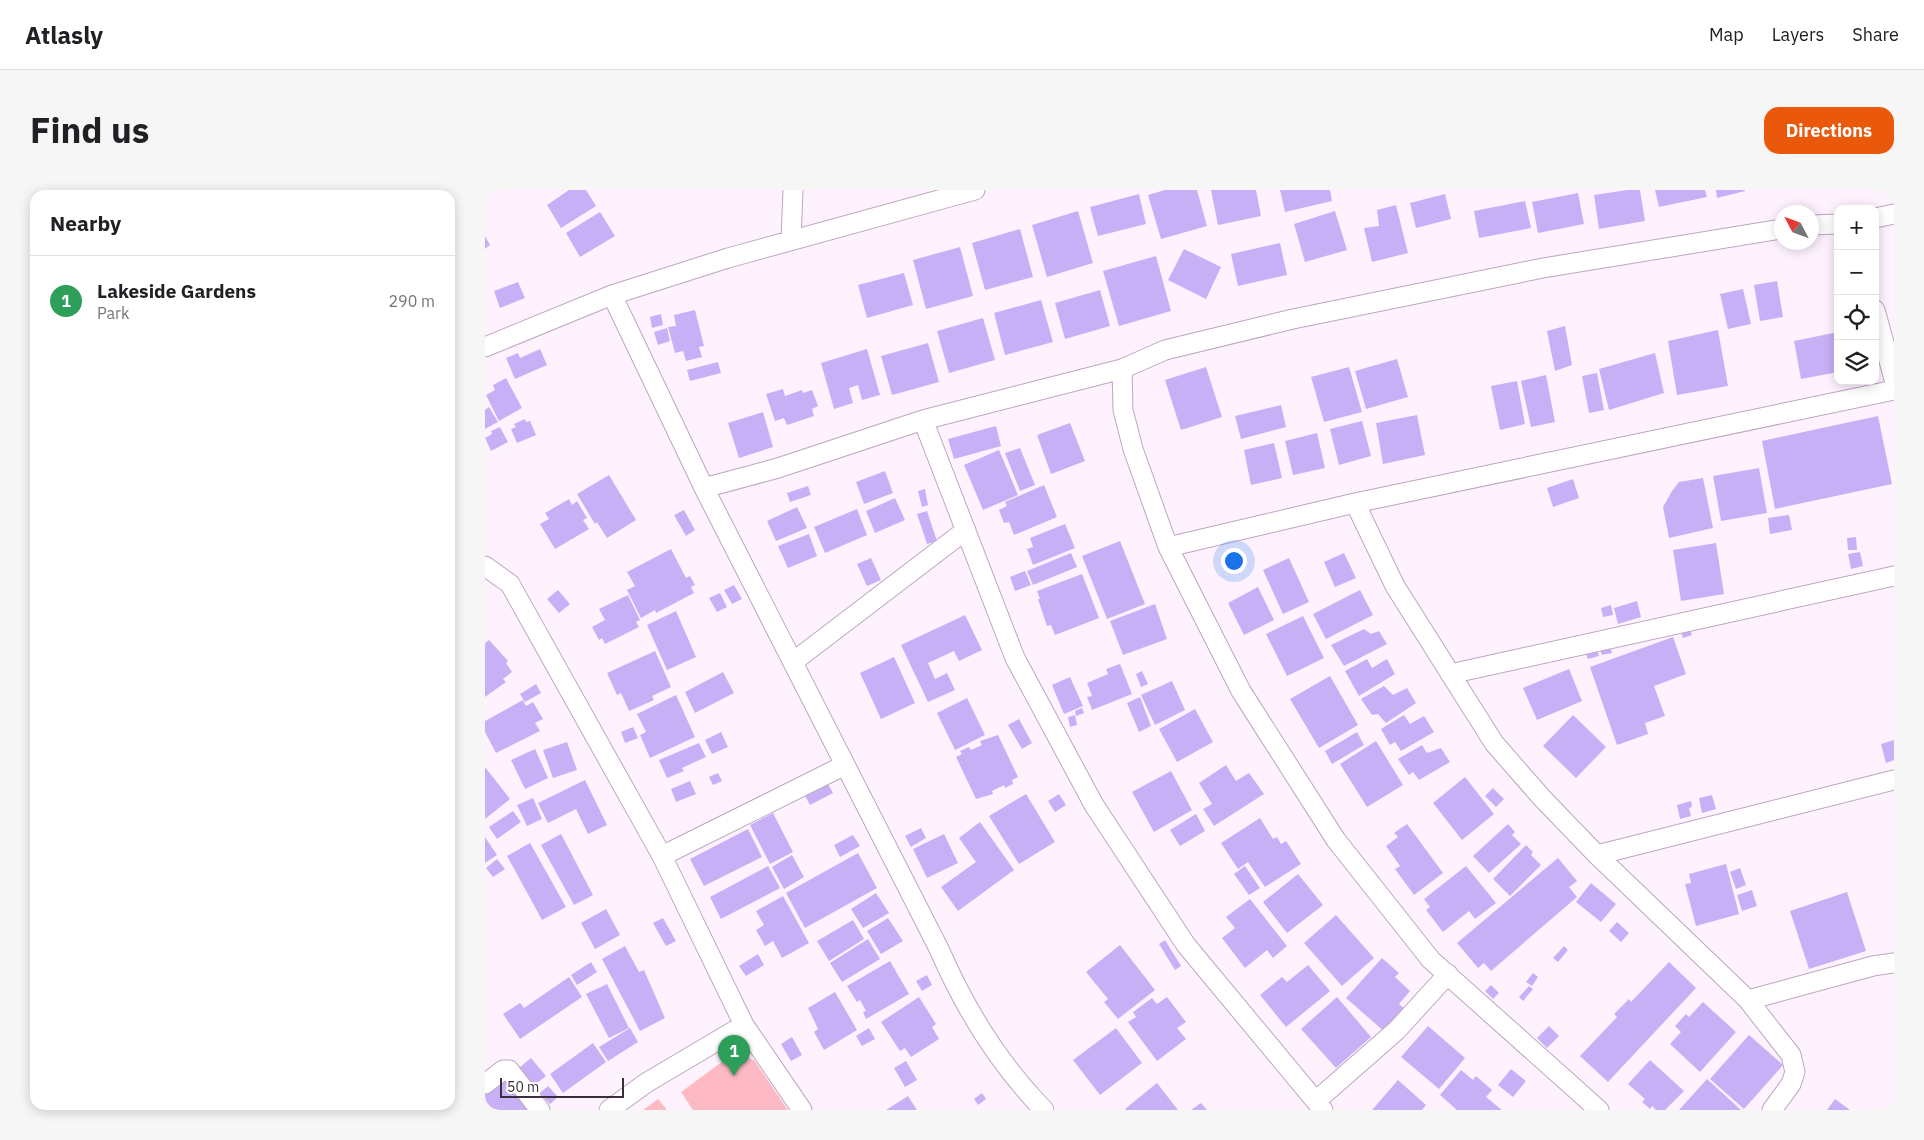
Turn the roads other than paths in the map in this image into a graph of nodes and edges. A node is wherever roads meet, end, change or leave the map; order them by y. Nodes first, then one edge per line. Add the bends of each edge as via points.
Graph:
1 (793, 190) edge
2 (975, 190) edge
3 (1894, 214) edge
4 (1879, 217) edge
5 (1834, 224) edge
6 (1819, 225) edge
7 (1774, 230) edge
8 (791, 240) junction
9 (612, 296) junction
10 (1879, 325) edge
11 (485, 347) edge
12 (1122, 369) junction
13 (1894, 379) edge
14 (1894, 390) edge
15 (923, 420) junction
16 (703, 488) junction
17 (1355, 504) junction
18 (966, 530) junction
19 (1168, 547) junction
20 (485, 566) edge
21 (1894, 576) edge
22 (793, 662) junction
23 (1450, 674) junction
24 (845, 765) junction
25 (1894, 780) edge
26 (1597, 855) junction
27 (662, 856) junction
28 (1894, 963) edge
29 (1447, 974) junction
30 (1748, 1000) junction
31 (744, 1026) junction
32 (485, 1084) edge
33 (1320, 1105) edge
34 (539, 1110) edge
35 (609, 1110) edge
36 (802, 1110) edge
37 (1044, 1110) edge
38 (1599, 1110) edge
39 (1772, 1110) edge

1 - 8 street
2 - 8 street
3 - 4 street
5 - 6 street
7 - 12 street via 1543,268 1302,317 1165,350
8 - 9 street
9 - 11 street
9 - 16 street
10 - 13 street
12 - 15 street
12 - 19 street via 1123,410 1133,449
14 - 17 street
15 - 16 street via 778,468
15 - 18 street
16 - 22 street
17 - 19 street
17 - 23 street via 1395,586
18 - 22 street
18 - 33 street via 1015,658 1094,805 1186,945
19 - 29 street via 1241,691 1337,840 1431,960
20 - 27 street via 510,584
21 - 23 street
22 - 24 street
23 - 26 street via 1494,743
24 - 27 street
24 - 37 street via 983,1036
25 - 26 street
26 - 30 street
27 - 31 street
28 - 30 street
29 - 33 street via 1397,1030
29 - 38 street
30 - 39 street via 1791,1055 1795,1072 1791,1084
31 - 35 street via 646,1082
31 - 36 street
32 - 34 street via 503,1070 509,1070

